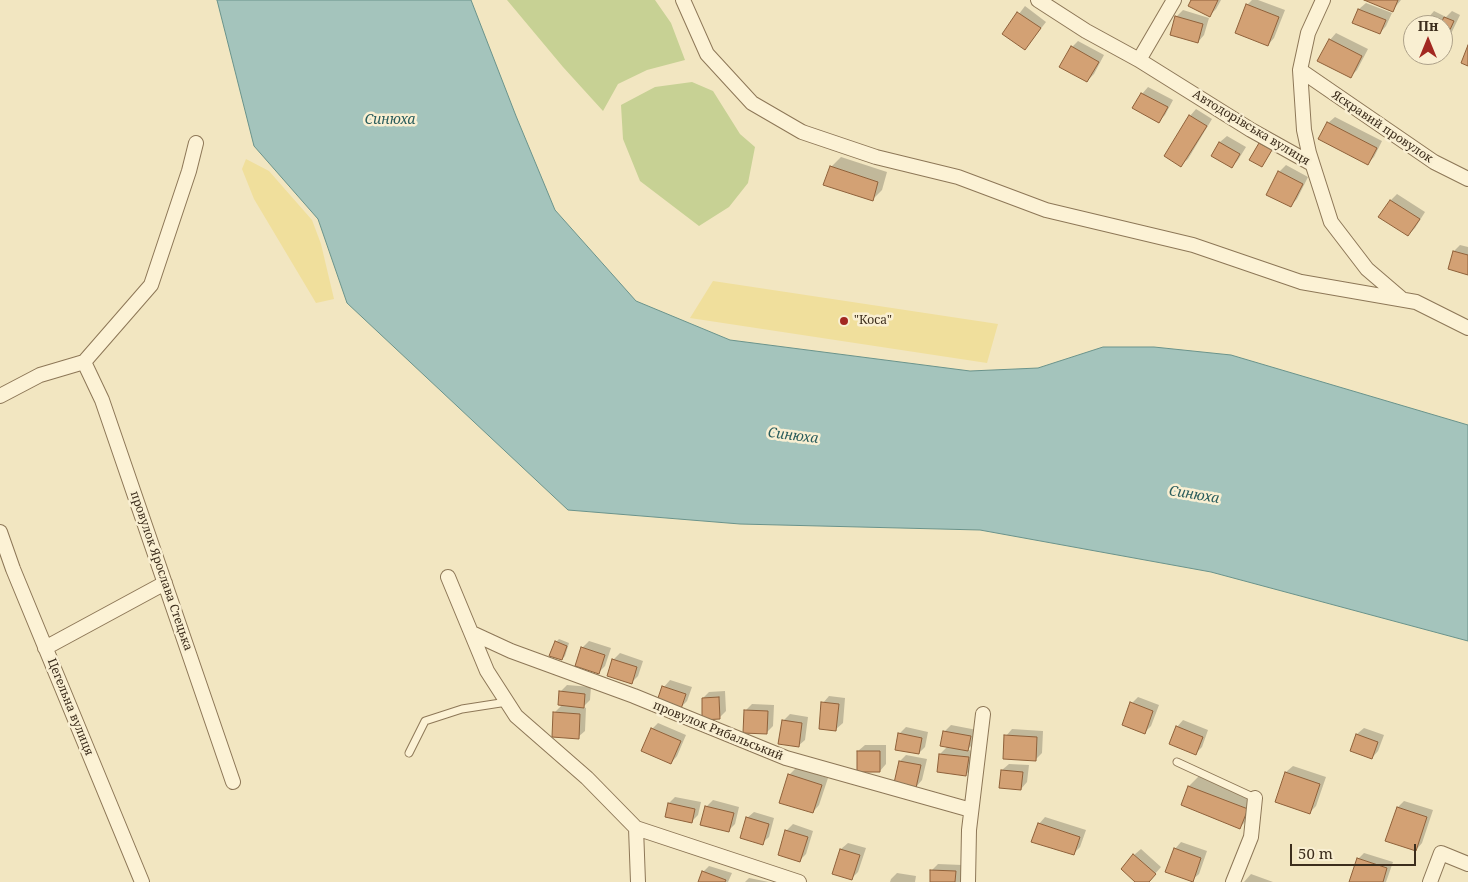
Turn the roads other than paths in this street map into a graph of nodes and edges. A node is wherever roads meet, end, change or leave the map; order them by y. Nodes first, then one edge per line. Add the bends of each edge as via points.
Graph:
1 (683, 0) edge
2 (1038, 0) edge
3 (1174, 0) edge
4 (1323, 0) edge
5 (1139, 60) junction
6 (1300, 70) junction
7 (196, 143) dead end
8 (1312, 164) junction
9 (1468, 179) edge
10 (1403, 300) junction
11 (1468, 328) edge
12 (84, 362) junction
13 (0, 396) edge
14 (0, 532) edge
15 (448, 577) dead end
16 (165, 583) junction
17 (472, 634) junction
18 (45, 648) junction
19 (507, 702) junction
20 (983, 714) dead end
21 (409, 753) dead end
22 (1177, 762) dead end
23 (233, 782) dead end
24 (1255, 798) joint
25 (971, 810) junction
26 (636, 828) junction
27 (1468, 864) edge
28 (142, 882) edge
29 (638, 882) edge
30 (799, 882) edge
31 (968, 882) edge
32 (1233, 882) edge
33 (1430, 882) edge

1 - 10 street via 713,61 752,103 802,132 876,157 958,177 1046,210 1193,245 1301,282
2 - 5 street, Автодорівська вулиця
3 - 5 street
4 - 6 street via 1308,33
5 - 8 street, Автодорівська вулиця
6 - 8 street via 1304,130
6 - 9 street, Яскравий провулок via 1434,162
7 - 12 street via 151,285
8 - 10 street, Автодорівська вулиця via 1331,222 1367,269
10 - 11 street, Автодорівська вулиця via 1416,302
12 - 13 street via 40,375
12 - 16 street, провулок Ярослава Стецька via 102,400
14 - 18 street, Цегельна вулиця
15 - 17 street
16 - 18 street
16 - 23 street, провулок Ярослава Стецька
17 - 19 street via 488,671
17 - 25 street, провулок Рибальський via 786,758
18 - 28 street, Цегельна вулиця
19 - 21 lane via 462,709 425,721
19 - 26 street via 516,716 587,778
20 - 25 street
22 - 24 lane
24 - 32 street via 1251,837
25 - 31 street
26 - 29 street
26 - 30 street
27 - 33 street via 1441,854

